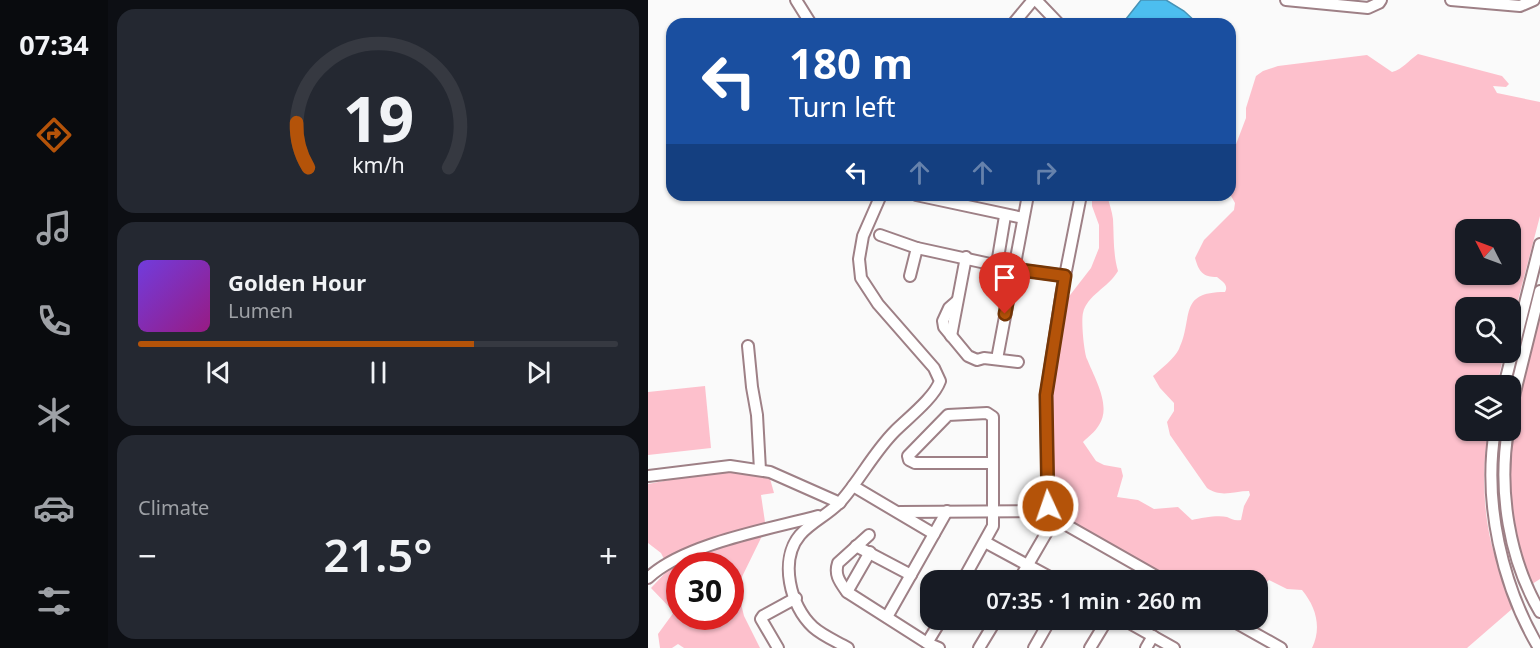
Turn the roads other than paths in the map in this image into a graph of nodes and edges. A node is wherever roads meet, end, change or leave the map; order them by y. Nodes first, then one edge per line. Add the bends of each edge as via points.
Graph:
1 (796, 0) edge
2 (1034, 0) edge
3 (1287, 0) edge
4 (1382, 0) edge
5 (1451, 0) edge
6 (1534, 0) edge
7 (807, 18) edge
8 (1018, 18) edge
9 (1053, 18) edge
10 (878, 201) edge
11 (950, 201) edge
12 (1027, 201) edge
13 (1080, 201) edge
14 (1005, 216) junction
15 (1023, 218) junction
16 (880, 236) dead end
17 (1540, 244) edge
18 (917, 248) junction
19 (966, 257) junction
20 (997, 264) junction
21 (1013, 269) junction
22 (909, 276) dead end
23 (1065, 276) junction
24 (1540, 291) edge
25 (748, 346) dead end
26 (997, 359) junction
27 (1018, 362) dead end
28 (1507, 375) edge
29 (1519, 375) edge
30 (922, 440) junction
31 (1495, 441) edge
32 (1506, 441) edge
33 (924, 463) junction
34 (992, 463) junction
35 (760, 470) junction
36 (648, 476) edge
37 (853, 486) junction
38 (840, 503) junction
39 (993, 511) junction
40 (900, 512) junction
41 (947, 512) junction
42 (826, 514) junction
43 (1052, 514) junction
44 (934, 534) junction
45 (869, 535) dead end
46 (985, 542) junction
47 (856, 546) junction
48 (870, 552) junction
49 (1028, 565) junction
50 (969, 570) edge
51 (1025, 570) edge
52 (1037, 570) edge
53 (1146, 570) edge
54 (910, 575) junction
55 (648, 578) edge
56 (846, 592) junction
57 (796, 598) junction
58 (1540, 612) edge
59 (887, 617) junction
60 (935, 630) edge
61 (990, 630) edge
62 (1044, 630) edge
63 (1101, 630) edge
64 (1134, 630) edge
65 (1248, 630) edge
66 (1262, 638) junction
67 (927, 643) junction
68 (1149, 644) edge
69 (845, 647) edge
70 (778, 648) edge
71 (939, 648) edge
72 (979, 648) edge
73 (1034, 648) edge
74 (1090, 648) edge
75 (1174, 648) edge
76 (1256, 648) edge
77 (1281, 648) edge
78 (1539, 648) edge

1 - 7 street
2 - 8 street
2 - 9 street
3 - 4 street via 1368,8
5 - 6 street via 1520,6
10 - 37 street via 863,236 861,278 878,304 934,368 940,381 879,448
11 - 14 street
12 - 15 street
13 - 23 street
14 - 15 street
14 - 20 street
15 - 21 street
16 - 18 street
17 - 28 street
18 - 19 street
18 - 22 street
19 - 20 street
19 - 26 street via 951,336 968,356 977,360
20 - 21 street
21 - 23 street
21 - 26 street
23 - 43 street via 1046,395 1047,496
24 - 29 street
25 - 35 street
26 - 27 street
30 - 33 street
30 - 33 street via 908,458 915,464
30 - 34 street via 948,415 987,413 994,420
31 - 78 street via 1492,499 1498,544 1518,606
32 - 58 street via 1508,518 1518,567
33 - 34 street
34 - 39 street
35 - 36 street via 730,466
35 - 38 street
37 - 38 street
37 - 40 street
38 - 42 street
39 - 41 street
39 - 43 street
39 - 46 street via 993,526
40 - 41 street
40 - 44 street
41 - 44 street
42 - 55 street via 705,547 672,561
42 - 57 street via 801,534 791,550 789,571
43 - 49 street
43 - 53 street
44 - 54 street
45 - 47 street
46 - 49 street
46 - 50 street
47 - 48 street
47 - 56 street via 838,563 838,580
48 - 54 street
48 - 56 street
49 - 51 street
49 - 52 street
54 - 59 street
56 - 59 street
57 - 69 street via 812,626
57 - 70 street via 761,619
59 - 67 street
60 - 67 street
61 - 72 street
62 - 73 street
63 - 74 street
64 - 68 street
65 - 66 street
66 - 76 street
66 - 77 street
67 - 71 street
68 - 75 street

